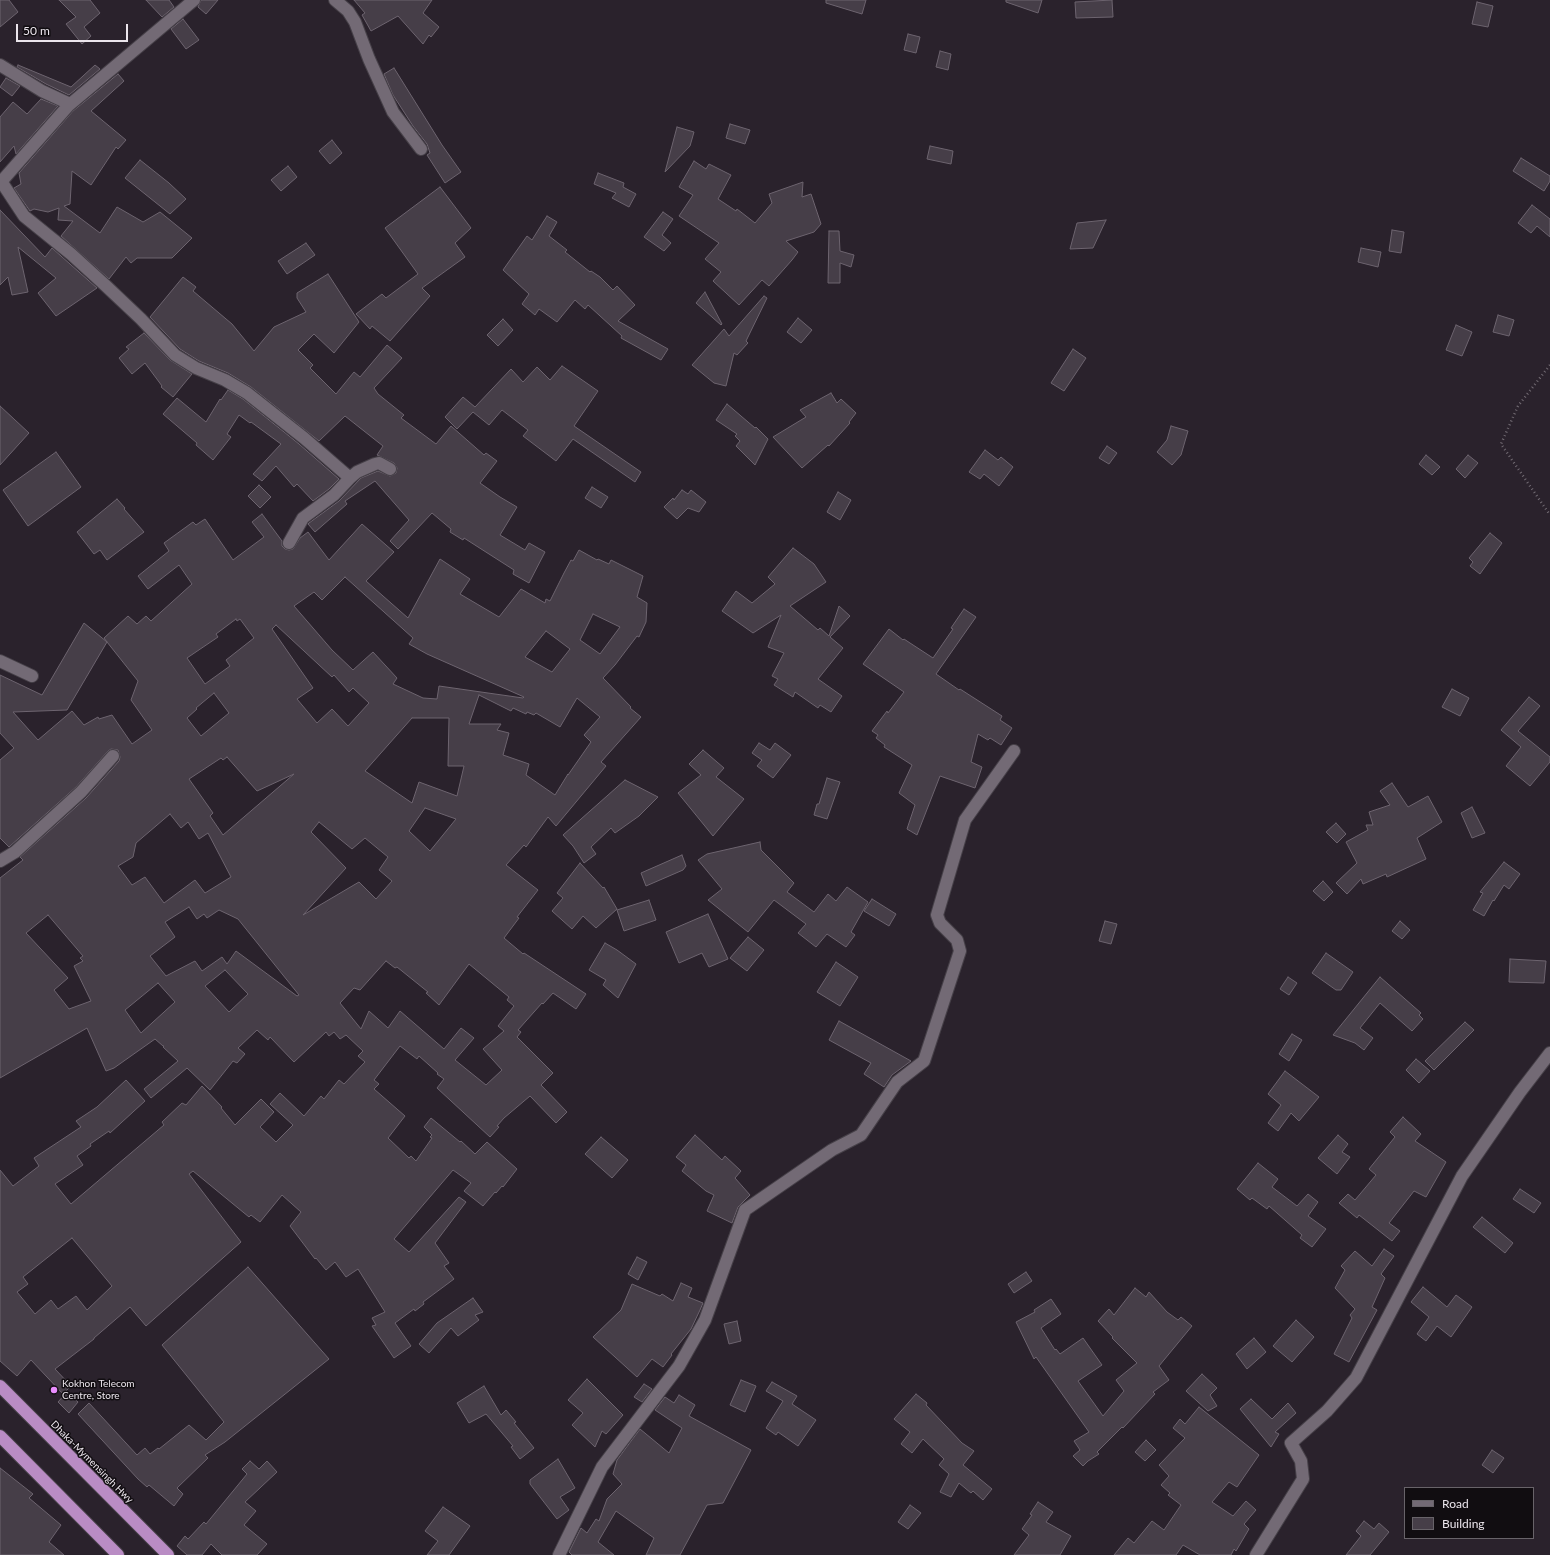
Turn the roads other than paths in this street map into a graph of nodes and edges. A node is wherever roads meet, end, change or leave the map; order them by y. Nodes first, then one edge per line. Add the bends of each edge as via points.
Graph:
1 (194, 0) edge
2 (336, 0) edge
3 (0, 65) edge
4 (70, 104) junction
5 (421, 149) dead end
6 (1, 182) edge
7 (390, 469) dead end
8 (350, 478) junction
9 (289, 543) dead end
10 (0, 661) edge
11 (32, 676) dead end
12 (1014, 751) dead end
13 (113, 756) dead end
14 (0, 861) edge
15 (1550, 1053) edge
16 (0, 1386) edge
17 (0, 1436) edge
18 (118, 1555) edge
19 (168, 1555) edge
20 (559, 1555) edge
21 (1256, 1555) edge

1 - 4 street
2 - 5 street via 355,22 393,112
3 - 4 street via 42,91
4 - 6 street
6 - 8 street via 24,216 72,254 141,318 175,355 247,393
7 - 8 street via 379,463 357,472
8 - 9 street via 334,495 303,518
10 - 11 street
12 - 20 street via 966,820 937,915 940,923 957,940 960,951 924,1061 897,1082 862,1135 832,1150 745,1210 705,1320 679,1366 602,1467
13 - 14 street via 81,792 15,852
15 - 21 street via 1462,1176 1356,1378 1327,1411 1291,1443 1301,1461 1303,1479
16 - 19 highway, Dhaka-Mymensingh Hwy
17 - 18 highway

